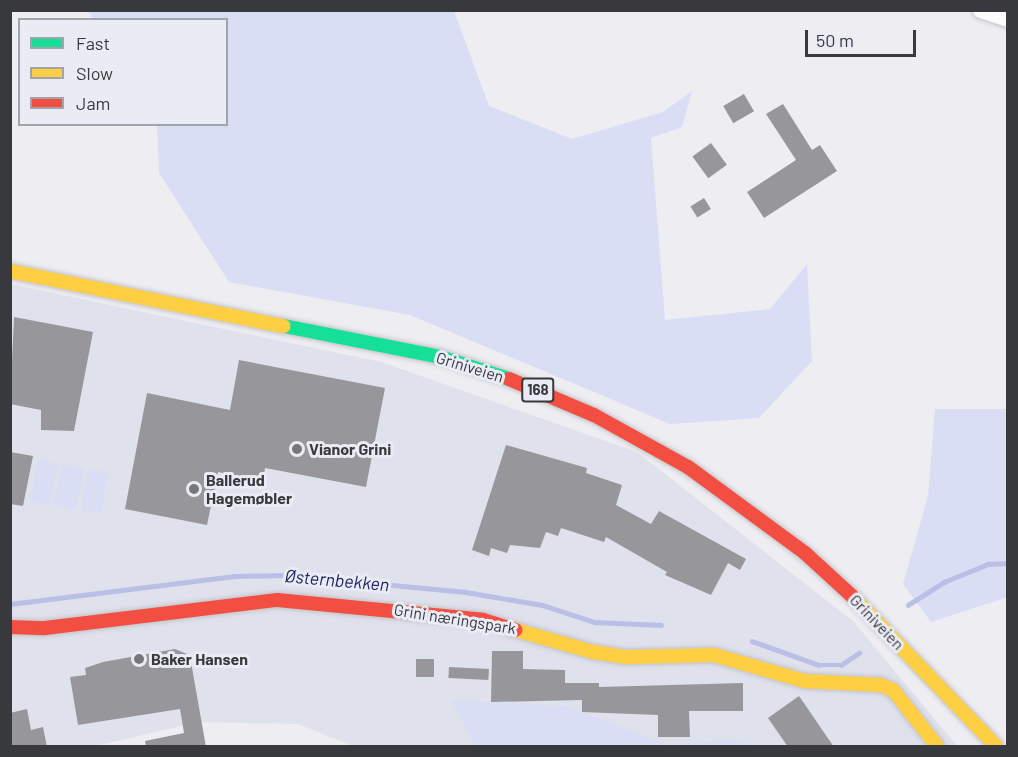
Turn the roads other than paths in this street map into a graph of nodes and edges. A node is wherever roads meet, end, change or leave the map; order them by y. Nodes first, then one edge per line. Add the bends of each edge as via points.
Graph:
1 (980, 10) edge
2 (1008, 19) edge
3 (10, 271) edge
4 (10, 627) edge
5 (963, 716) junction
6 (937, 747) edge
7 (983, 747) edge
8 (996, 747) edge

1 - 2 street
3 - 5 main road, Griniveien / 168 via 432,355 510,379 594,415 688,467 805,552 868,611
4 - 6 main road, Grini næringspark via 45,628 277,600 483,620 593,652 626,657 714,655 804,681 881,685 893,690
5 - 7 main road, Griniveien / 168
5 - 8 main road, Griniveien / 168

